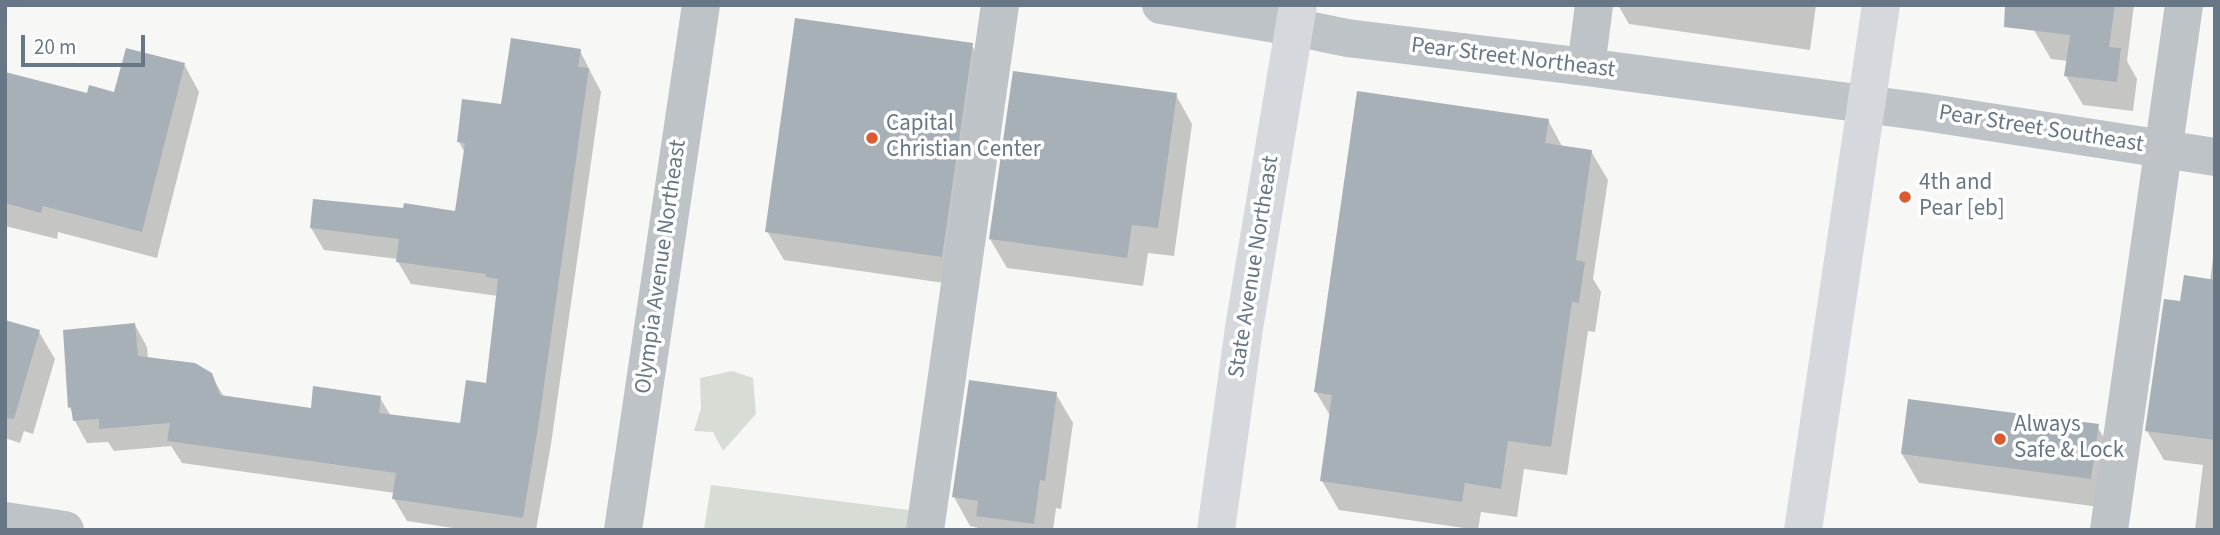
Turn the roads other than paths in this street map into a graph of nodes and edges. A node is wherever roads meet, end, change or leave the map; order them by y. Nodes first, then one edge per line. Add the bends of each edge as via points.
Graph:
1 (701, 5) edge
2 (1000, 5) edge
3 (1161, 5) edge
4 (1594, 5) edge
5 (1881, 5) edge
6 (2184, 5) edge
7 (1296, 16) edge
8 (1586, 67) junction
9 (1866, 105) junction
10 (2162, 149) junction
11 (2215, 156) edge
12 (5, 521) edge
13 (65, 530) edge
14 (623, 530) edge
15 (925, 530) edge
16 (1216, 530) edge
17 (1803, 530) edge
18 (2109, 530) edge

1 - 14 street, Olympia Avenue Northeast
2 - 15 street
3 - 7 street, Pear Street Northeast
4 - 8 street
5 - 9 main road
6 - 10 street
7 - 8 street, Pear Street Northeast via 1347,38
7 - 16 main road, State Avenue Northeast
8 - 9 street, Pear Street Northeast
9 - 10 street, Pear Street Southeast
9 - 17 main road
10 - 11 street, Pear Street Southeast
10 - 18 street
12 - 13 street

